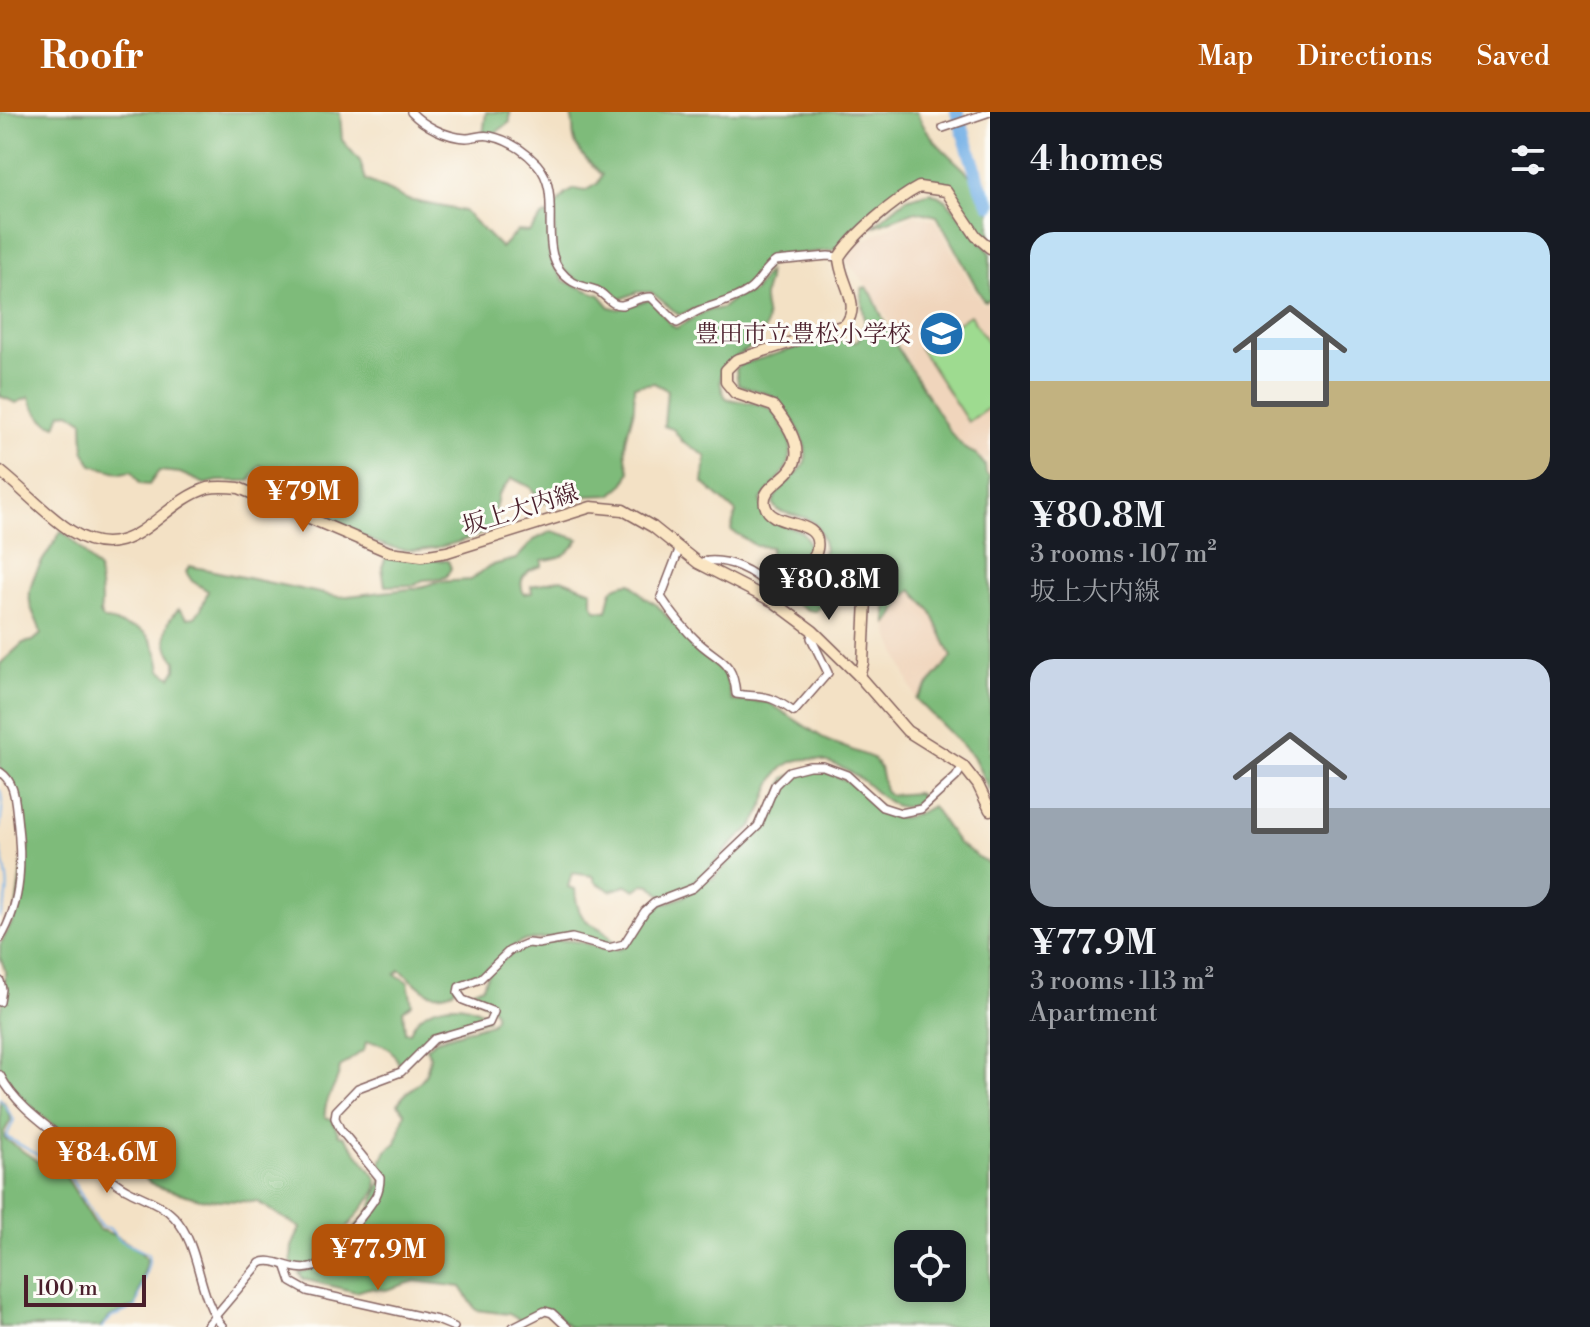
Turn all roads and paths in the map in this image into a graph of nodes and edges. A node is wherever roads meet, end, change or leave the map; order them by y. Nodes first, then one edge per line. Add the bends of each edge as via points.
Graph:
1 (411, 112) edge
2 (990, 112) edge
3 (947, 127) dead end
4 (990, 248) edge
5 (839, 257) junction
6 (0, 471) edge
7 (679, 550) junction
8 (698, 563) junction
9 (774, 592) dead end
10 (813, 631) junction
11 (859, 676) junction
12 (963, 766) junction
13 (0, 772) edge
14 (990, 810) edge
15 (0, 939) edge
16 (0, 981) edge
17 (0, 1002) edge
18 (0, 1075) edge
19 (286, 1267) junction
20 (214, 1315) junction
21 (206, 1327) edge
22 (223, 1327) edge
23 (454, 1327) edge
24 (513, 1327) edge
25 (567, 1327) edge

1 - 5 street via 439,132 465,138 488,135 526,152 546,179 557,266 574,282 603,292 610,302 622,305 651,297 677,323 745,293 776,261
2 - 3 street
4 - 5 main road via 946,191 919,187 858,235
5 - 11 main road via 853,306 850,320 736,360 725,374 735,393 773,406 797,445 793,468 768,492 765,504 777,519 814,534 817,549 806,571 811,584 823,591 853,589 866,599
6 - 7 main road, 坂上大内線 via 72,531 97,542 125,541 192,495 219,486 239,488 389,552 447,552 604,506 639,517
7 - 8 main road, 坂上大内線
7 - 10 street via 661,597 699,643 726,664 736,694 761,694 794,712 828,673 811,638
8 - 9 street via 711,559 744,569
8 - 10 main road, 坂上大内線 via 774,602
10 - 11 main road, 坂上大内線
11 - 12 main road, 坂上大内線 via 907,731
12 - 14 main road, 坂上大内線
12 - 19 street via 921,809 901,813 882,807 847,775 823,766 796,767 775,785 758,826 693,888 654,903 624,944 609,948 572,938 528,943 509,951 480,979 459,987 463,1000 494,1012 493,1017 484,1025 434,1039 401,1072 358,1088 336,1111 340,1129 380,1178 378,1193 321,1264
13 - 15 street via 12,786 21,852 17,898
16 - 17 street
18 - 20 street via 43,1124 124,1188 174,1217 189,1241
19 - 20 street via 260,1263
19 - 23 street via 291,1282 307,1291
20 - 21 street
20 - 22 street
24 - 25 street via 545,1311

